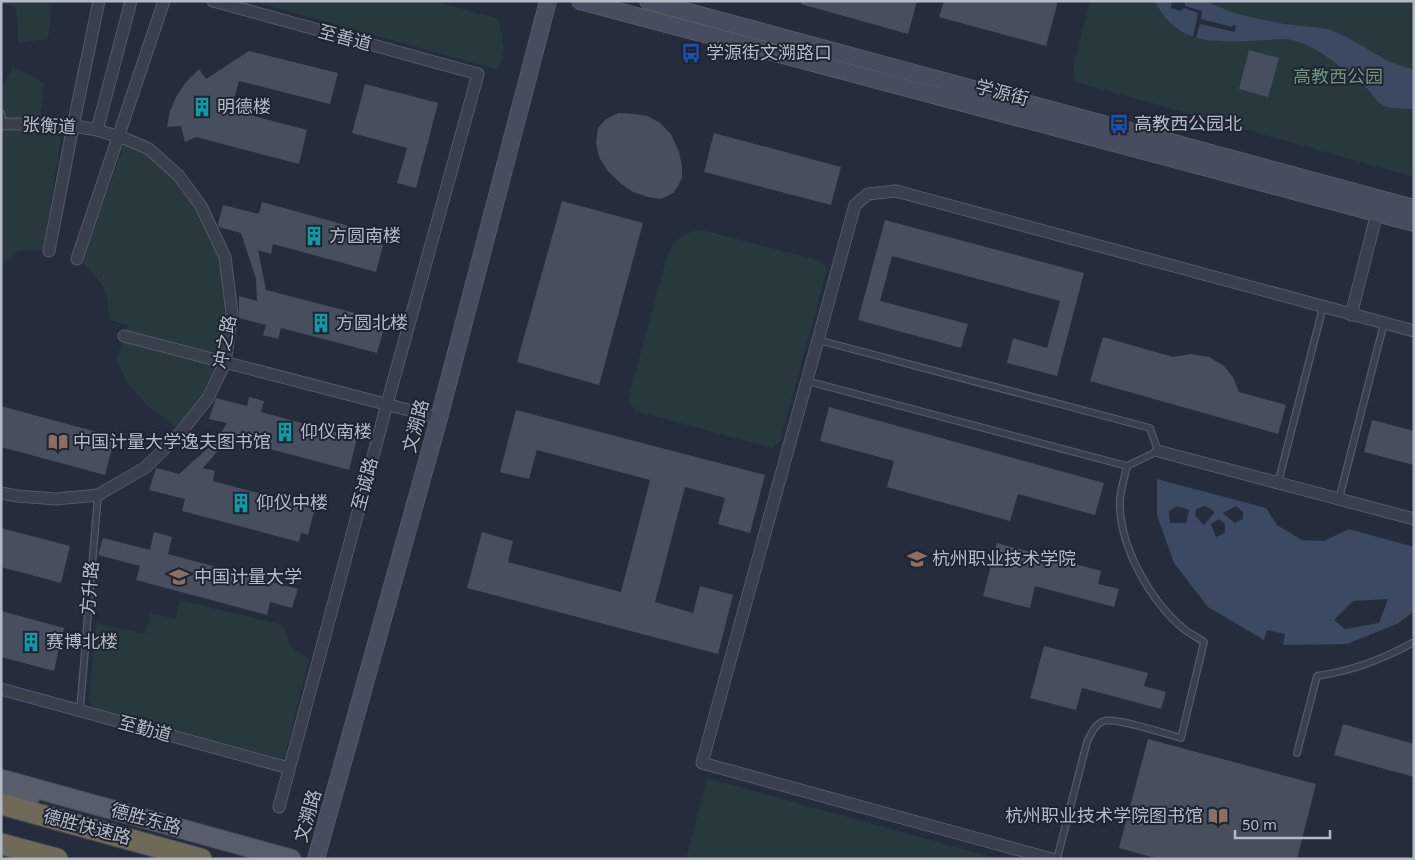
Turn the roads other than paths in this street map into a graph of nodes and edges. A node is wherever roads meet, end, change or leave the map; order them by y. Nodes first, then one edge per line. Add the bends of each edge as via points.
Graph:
1 (99, 1) edge
2 (131, 1) edge
3 (164, 1) edge
4 (213, 1) edge
5 (548, 1) edge
6 (580, 1) edge
7 (648, 1) edge
8 (478, 74) joint
9 (1, 112) edge
10 (3, 124) edge
11 (73, 126) junction
12 (97, 130) junction
13 (117, 136) junction
14 (1414, 208) edge
15 (1377, 213) junction
16 (1414, 223) edge
17 (49, 251) dead end
18 (77, 259) dead end
19 (1323, 307) junction
20 (1351, 314) junction
21 (1384, 323) junction
22 (1414, 331) edge
23 (124, 336) dead end
24 (818, 340) junction
25 (225, 363) junction
26 (807, 381) junction
27 (387, 404) junction
28 (439, 418) junction
29 (1158, 452) junction
30 (1128, 466) junction
31 (1278, 483) junction
32 (1, 492) edge
33 (98, 495) junction
34 (1339, 499) junction
35 (1414, 519) edge
36 (1414, 642) edge
37 (1, 689) edge
38 (80, 710) junction
39 (1298, 753) dead end
40 (289, 768) junction
41 (1, 779) edge
42 (1, 793) edge
43 (1, 804) edge
44 (103, 807) junction
45 (278, 807) dead end
46 (1, 844) edge
47 (57, 859) edge
48 (201, 859) edge
49 (291, 859) edge
50 (316, 859) edge
51 (1052, 859) edge
52 (1056, 859) edge

1 - 11 street
2 - 12 street
3 - 13 street
4 - 8 street, 至善道
5 - 28 main road, 文溯路
6 - 15 main road, 学源街
7 - 14 main road, 学源街
8 - 27 street, 至诚路
9 - 10 lane
10 - 11 street, 张衡道
11 - 12 street, 张衡道
11 - 17 street
12 - 13 street, 冲之路
13 - 18 street
13 - 25 street, 冲之路 via 149,149 179,176 201,206 225,257 232,313
15 - 16 main road, 学源街
15 - 20 street
19 - 20 street
19 - 24 street via 896,191 868,194 855,205
19 - 31 lane
20 - 21 street
21 - 22 street
21 - 34 lane
23 - 25 street
24 - 26 street
24 - 29 lane via 1150,428
25 - 27 street
25 - 33 street, 冲之路 via 208,398 182,432 146,466
26 - 30 lane
26 - 51 street via 702,763
27 - 28 street
27 - 40 street, 至诚路
28 - 50 main road, 文溯路
29 - 30 lane
29 - 31 street
30 - 52 lane via 1120,498 1122,524 1130,555 1154,596 1185,629 1204,642 1181,738 1117,721 1104,721 1093,729
31 - 34 street
32 - 33 street, 冲之路 via 56,499
33 - 38 lane, 方升路
34 - 35 street
36 - 39 lane via 1364,665 1317,676
37 - 38 street, 至勤道
38 - 40 street, 至勤道
40 - 45 street, 至诚路
41 - 44 main road, 德胜东路
42 - 44 main road
43 - 48 highway, 德胜快速路
44 - 49 main road, 德胜东路
46 - 47 highway

